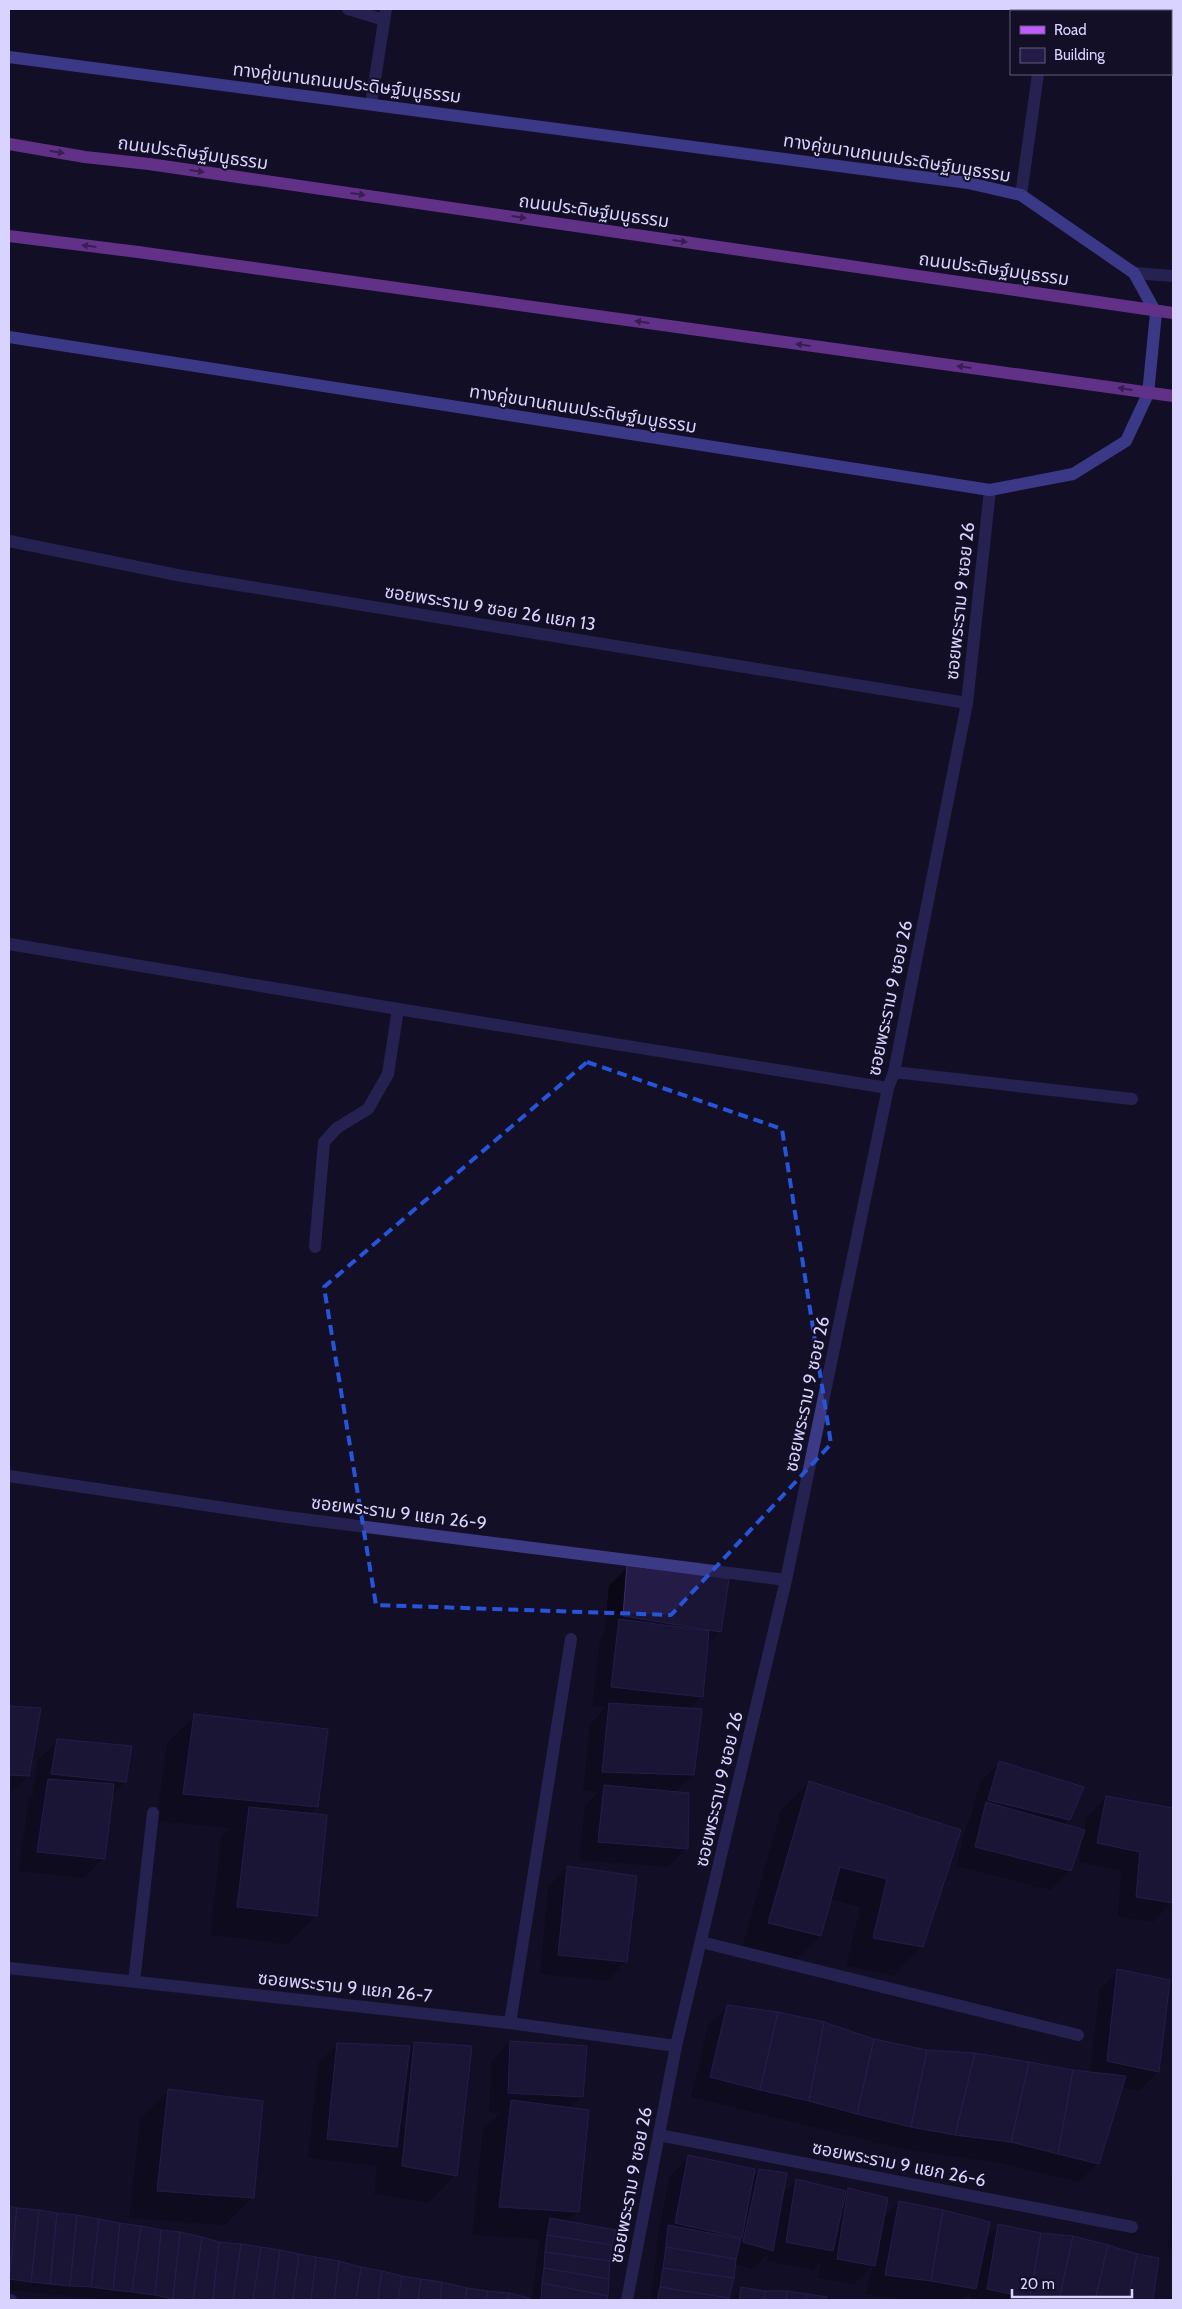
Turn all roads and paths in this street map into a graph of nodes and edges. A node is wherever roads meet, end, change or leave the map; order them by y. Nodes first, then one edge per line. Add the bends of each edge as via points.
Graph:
1 (348, 9) edge
2 (385, 14) edge
3 (9, 57) edge
4 (1038, 75) edge
5 (371, 104) junction
6 (9, 144) edge
7 (1021, 195) junction
8 (9, 236) edge
9 (1134, 273) junction
10 (1173, 276) edge
11 (1173, 313) edge
12 (9, 337) edge
13 (1173, 396) edge
14 (990, 490) junction
15 (9, 542) edge
16 (967, 703) junction
17 (9, 944) edge
18 (398, 1009) junction
19 (894, 1072) junction
20 (888, 1088) junction
21 (1132, 1099) dead end
22 (314, 1247) dead end
23 (9, 1476) edge
24 (786, 1580) junction
25 (571, 1639) dead end
26 (154, 1813) dead end
27 (701, 1942) junction
28 (9, 1968) edge
29 (134, 1982) junction
30 (510, 2022) junction
31 (1078, 2035) dead end
32 (676, 2046) junction
33 (659, 2135) junction
34 (1132, 2227) dead end
35 (627, 2300) edge

1 - 2 street
2 - 5 street
3 - 5 street, ทางคู่ขนานถนนประดิษฐ์มนูธรรม
4 - 7 street
5 - 7 street, ทางคู่ขนานถนนประดิษฐ์มนูธรรม via 968,183
6 -> 11 main road, ถนนประดิษฐ์มนูธรรม, bridge
7 - 9 street, ทางคู่ขนานถนนประดิษฐ์มนูธรรม
13 -> 8 main road, bridge
9 - 10 street
9 - 14 street, ทางคู่ขนานถนนประดิษฐ์มนูธรรม via 1156,313 1148,394 1126,442 1073,474
12 - 14 street, ทางคู่ขนานถนนประดิษฐ์มนูธรรม
14 - 16 street, ซอยพระราม 9 ซอย 26
15 - 16 street, ซอยพระราม 9 ซอย 26 แยก 13 via 176,575
16 - 19 street, ซอยพระราม 9 ซอย 26
17 - 18 street
18 - 20 street
18 - 22 street via 388,1074 368,1109 337,1128 324,1142
19 - 20 street, ซอยพระราม 9 ซอย 26
19 - 21 street
20 - 24 street, ซอยพระราม 9 ซอย 26
23 - 24 street, ซอยพระราม 9 แยก 26-9 via 279,1516
24 - 27 street, ซอยพระราม 9 ซอย 26
25 - 30 street
26 - 29 street
27 - 31 street
27 - 32 street, ซอยพระราม 9 ซอย 26
28 - 29 street, ซอยพระราม 9 แยก 26-7
29 - 30 street, ซอยพระราม 9 แยก 26-7
30 - 32 street, ซอยพระราม 9 แยก 26-7
32 - 33 street, ซอยพระราม 9 ซอย 26
33 - 34 street, ซอยพระราม 9 แยก 26-6
33 - 35 street, ซอยพระราม 9 ซอย 26

